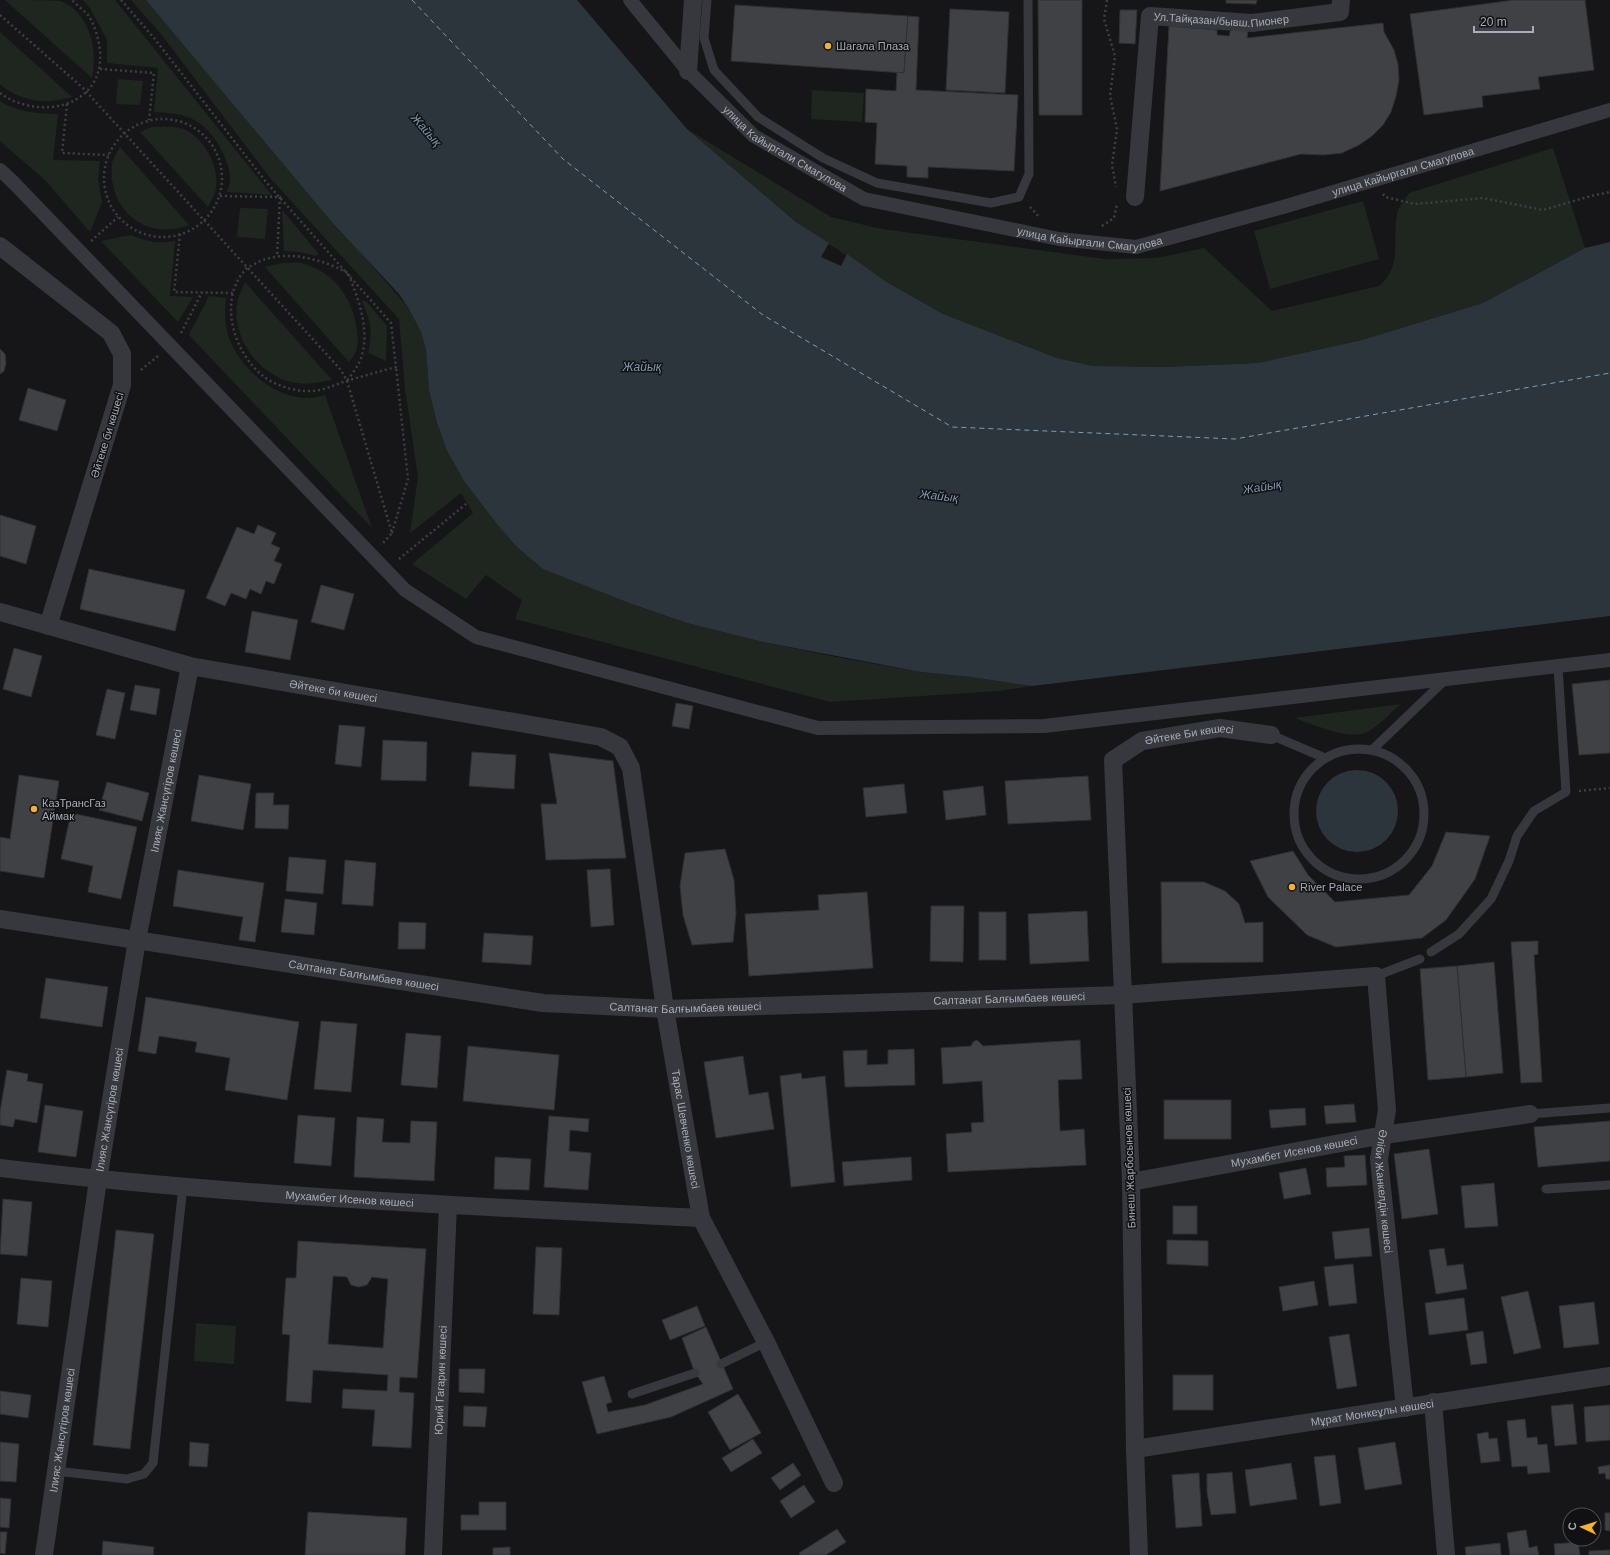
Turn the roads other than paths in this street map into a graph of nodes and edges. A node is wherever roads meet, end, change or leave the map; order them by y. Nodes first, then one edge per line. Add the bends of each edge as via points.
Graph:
1 (630, 0) edge
2 (693, 0) edge
3 (707, 0) edge
4 (1028, 0) edge
5 (1341, 0) edge
6 (688, 71) junction
7 (1610, 110) edge
8 (0, 170) edge
9 (1127, 198) road end
10 (0, 246) edge
11 (0, 612) edge
12 (48, 626) junction
13 (1610, 660) edge
14 (190, 666) junction
15 (1558, 667) junction
16 (1444, 681) junction
17 (1272, 735) joint
18 (620, 747) joint
19 (1372, 750) junction
20 (1325, 758) junction
21 (1114, 760) joint
22 (0, 920) edge
23 (137, 940) junction
24 (1431, 952) dead end
25 (1420, 959) dead end
26 (1376, 976) junction
27 (1122, 995) junction
28 (665, 1009) junction
29 (1610, 1108) edge
30 (1530, 1114) joint
31 (1384, 1135) junction
32 (0, 1168) edge
33 (98, 1180) junction
34 (1131, 1182) junction
35 (1610, 1185) edge
36 (183, 1186) junction
37 (1546, 1189) dead end
38 (448, 1204) junction
39 (701, 1218) junction
40 (766, 1342) junction
41 (721, 1364) dead end
42 (695, 1373) dead end
43 (1610, 1376) edge
44 (632, 1394) dead end
45 (1433, 1402) junction
46 (1405, 1408) junction
47 (1135, 1450) junction
48 (56, 1472) junction
49 (834, 1484) dead end
50 (44, 1555) edge
51 (433, 1555) edge
52 (1140, 1555) edge
53 (1446, 1555) edge

1 - 6 street, улица Кайыргали Смагулова
2 - 6 street
3 - 4 lane via 704,38 714,70 758,116 823,158 877,183 991,203 1019,197 1029,174
5 - 9 street, Ул.Тайқазан/бывш.Пионер via 1340,12 1252,23 1150,16
6 - 7 street, улица Кайыргали Смагулова via 754,136 864,199 1059,239 1136,247
8 - 16 street via 405,590 476,636 818,728 1044,726
10 - 12 street, Әйтеке би көшесі via 112,333 122,354 122,385
11 - 12 street, Әйтеке би көшесі
12 - 14 street, Әйтеке би көшесі
13 - 15 street
14 - 18 street, Әйтеке би көшесі via 601,737
14 - 23 street, Ілияс Жансүгіров көшесі
15 - 16 street
15 - 24 lane via 1566,792 1534,811 1517,836 1509,861 1491,899 1460,934
16 - 19 lane
17 - 20 lane
17 - 21 street, Әйтеке Би көшесі via 1220,728 1142,741
18 - 28 street, Тарас Шевченко көшесі via 630,768
19 - 20 lane via 1348,750
19 - 20 lane via 1394,759 1412,776 1422,797 1424,821 1417,844 1402,863 1382,876 1358,880 1335,875 1315,862 1300,842 1294,819 1296,796 1308,774
21 - 27 street, Бинеш Жарбосынов көшесі
22 - 23 street, Салтанат Балғымбаев көшесі
23 - 28 street, Салтанат Балғымбаев көшесі via 543,1003
23 - 33 street, Ілияс Жансүгіров көшесі
25 - 26 lane
26 - 27 street, Салтанат Балғымбаев көшесі
26 - 31 street, Әліби Жанкелдін көшесі via 1387,1110
27 - 28 street, Салтанат Балғымбаев көшесі
27 - 34 street, Бинеш Жарбосынов көшесі
28 - 39 street, Тарас Шевченко көшесі
29 - 30 lane
30 - 31 street, Мухамбет Исенов көшесі
31 - 34 street, Мухамбет Исенов көшесі
31 - 46 street, Әліби Жанкелдін көшесі via 1379,1159
32 - 33 street, Мухамбет Исенов көшесі
33 - 36 street, Мухамбет Исенов көшесі
33 - 48 street, Ілияс Жансүгіров көшесі
34 - 47 street, Бинеш Жарбосынов көшесі
35 - 37 lane
36 - 38 street, Мухамбет Исенов көшесі
36 - 48 lane via 154,1463 144,1474 127,1479
38 - 39 street, Мухамбет Исенов көшесі
38 - 51 street, Юрий Гагарин көшесі
39 - 40 street, Тарас Шевченко көшесі
40 - 41 lane
40 - 49 street, Тарас Шевченко көшесі
42 - 44 lane
43 - 45 street, Мұрат Монкеұлы көшесі
45 - 46 street, Мұрат Монкеұлы көшесі
45 - 53 street
46 - 47 street, Мұрат Монкеұлы көшесі
47 - 52 street, Бинеш Жарбосынов көшесі
48 - 50 street, Ілияс Жансүгіров көшесі

